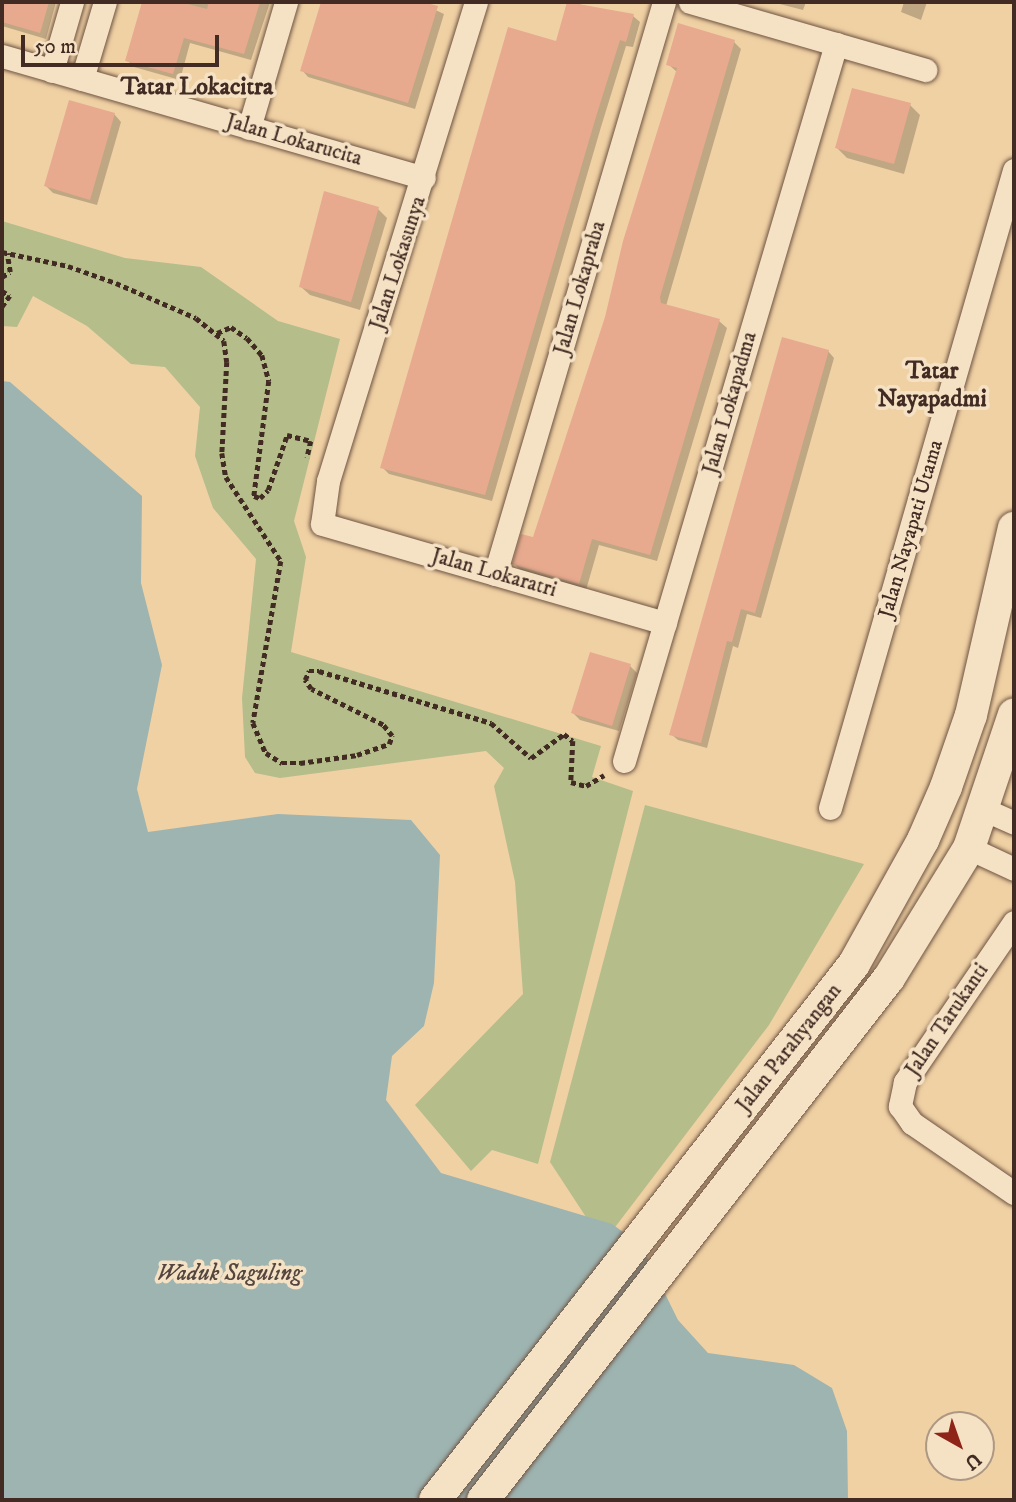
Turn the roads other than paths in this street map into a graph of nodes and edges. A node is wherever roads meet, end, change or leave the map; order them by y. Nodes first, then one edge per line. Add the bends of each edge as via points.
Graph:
1 (72, 2) edge
2 (105, 2) edge
3 (286, 2) edge
4 (476, 2) edge
5 (664, 2) edge
6 (690, 2) edge
7 (836, 44) junction
8 (2, 56) edge
9 (925, 70) dead end
10 (52, 71) junction
11 (82, 79) junction
12 (249, 128) junction
13 (1014, 170) edge
14 (424, 178) junction
15 (322, 524) joint
16 (1014, 528) edge
17 (495, 574) junction
18 (665, 623) junction
19 (1014, 714) edge
20 (624, 761) road end
21 (830, 808) dead end
22 (983, 809) junction
23 (1014, 823) edge
24 (969, 848) junction
25 (1014, 869) edge
26 (1014, 922) edge
27 (1014, 1194) edge
28 (435, 1500) edge
29 (483, 1500) edge

1 - 10 street
2 - 11 street
3 - 12 street
4 - 14 street, Jalan Lokasunya
5 - 17 street, Jalan Lokapraba
6 - 7 street
7 - 9 street
7 - 18 street, Jalan Lokapadma
8 - 10 street, Jalan Lokarucita
10 - 11 street, Jalan Lokarucita
11 - 12 street, Jalan Lokarucita
12 - 14 street, Jalan Lokarucita
13 - 21 street, Jalan Nayapati Utama
14 - 15 street, Jalan Lokasunya via 328,481
15 - 17 street, Jalan Lokaratri
16 - 28 main road, Jalan Parahyangan via 971,715 946,787 854,964
17 - 18 street, Jalan Lokaratri
18 - 20 street, Jalan Lokapadma
19 - 22 main road, Jalan Parahyangan
22 - 23 street
22 - 24 main road, Jalan Parahyangan
24 - 25 street
24 - 29 main road, Jalan Parahyangan via 896,968 845,1039
26 - 27 street, Jalan Tarukanti via 905,1082 900,1106 912,1123

